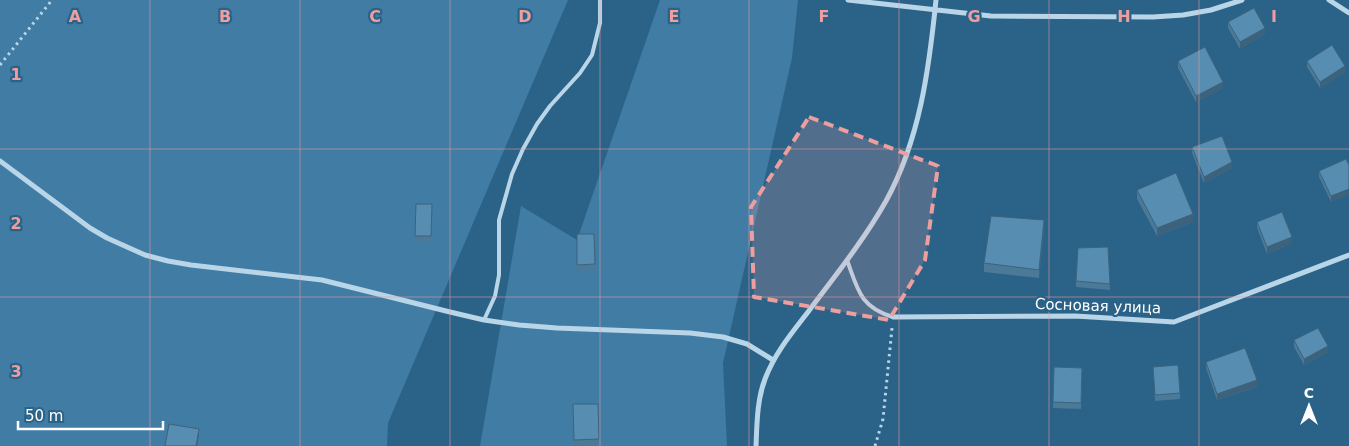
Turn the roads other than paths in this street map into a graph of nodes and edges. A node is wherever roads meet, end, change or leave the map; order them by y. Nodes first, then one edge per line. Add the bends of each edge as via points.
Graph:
1 (600, 0) edge
2 (848, 0) edge
3 (936, 0) edge
4 (1242, 0) edge
5 (1329, 0) edge
6 (935, 9) junction
7 (1349, 13) edge
8 (0, 162) edge
9 (1349, 255) edge
10 (847, 260) junction
11 (893, 317) joint
12 (484, 320) junction
13 (773, 360) junction
14 (756, 446) edge

1 - 12 lane via 600,23 592,55 537,124 512,174 499,220 499,275 495,296
2 - 6 street
3 - 6 street
4 - 6 street via 1192,14 1153,17 991,16
5 - 7 street
6 - 10 street via 925,84 913,138 886,200
8 - 12 street via 90,228 145,255 191,266 322,280
9 - 11 street, Сосновая улица via 1174,322 1075,316
10 - 11 lane via 867,304 879,313
10 - 13 street
12 - 13 street via 557,328 723,336 747,344
13 - 14 street via 757,410

